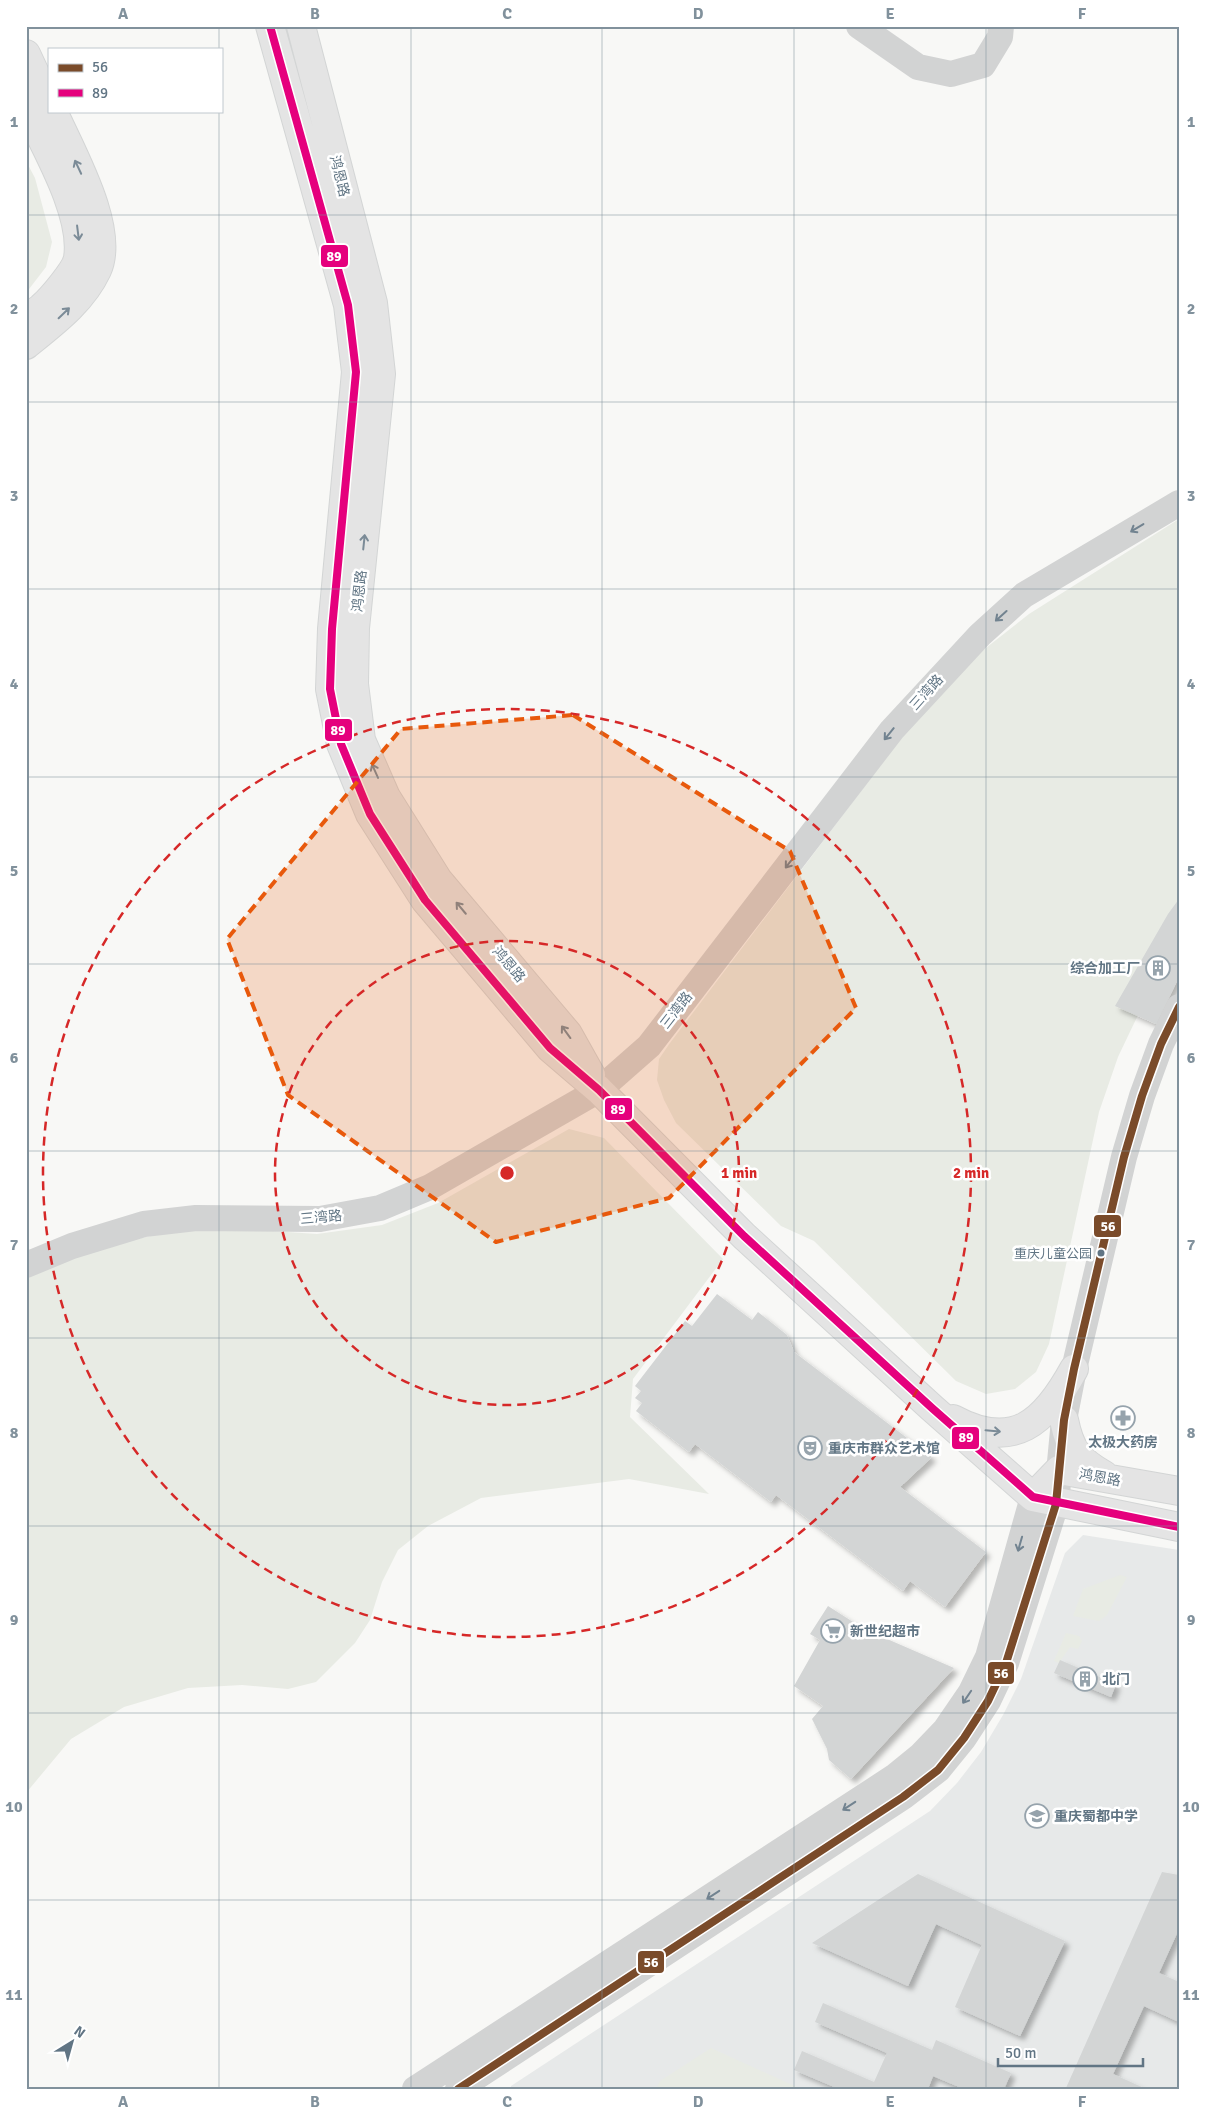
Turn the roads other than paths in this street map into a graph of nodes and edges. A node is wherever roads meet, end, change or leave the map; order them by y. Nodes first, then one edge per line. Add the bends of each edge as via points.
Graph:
1 (270, 26) edge
2 (301, 26) edge
3 (859, 26) edge
4 (1000, 26) edge
5 (26, 54) edge
6 (48, 101) edge
7 (26, 107) edge
8 (52, 112) edge
9 (26, 317) edge
10 (26, 344) edge
11 (1179, 503) edge
12 (1179, 1007) edge
13 (599, 1090) junction
14 (26, 1265) edge
15 (1074, 1369) junction
16 (932, 1408) junction
17 (1064, 1420) junction
18 (1058, 1470) junction
19 (1110, 1479) junction
20 (1179, 1491) edge
21 (1045, 1500) junction
22 (1179, 1527) edge
23 (415, 2089) edge
24 (458, 2089) edge

1 - 13 main road, 鸿恩路 via 348,305 356,372 332,629 330,689 341,744 370,814 425,900 550,1048
13 -> 2 main road, 鸿恩路 via 568,1034 438,880 386,797 361,740 354,684 355,628 381,374 373,303
3 - 4 street via 918,67 951,74 983,65 1000,37
5 - 6 main road
7 -> 9 main road via 70,202 79,232 78,260 68,277 42,307
10 -> 8 main road via 64,314 84,290 98,269 101,252 102,232 90,193
11 -> 13 street, 三湾路 via 1024,595 980,635 892,730 649,1046
12 - 15 street via 1139,1104
13 - 14 street, 三湾路 via 430,1187 380,1208 320,1219 196,1218 144,1224 72,1246
13 - 16 main road, 鸿恩路 via 744,1236
16 -> 15 main road via 966,1426 994,1433 1016,1430 1036,1422 1049,1409
15 - 17 street
16 - 21 main road, 鸿恩路
17 - 18 street
17 - 19 main road via 1068,1440 1076,1455
18 - 19 main road, 鸿恩路
18 - 21 main road
19 - 20 main road, 鸿恩路
21 - 22 main road
21 -> 23 street via 988,1657 971,1692 945,1730 922,1755 894,1777
21 - 24 street via 1006,1663 988,1702 938,1770 895,1802

